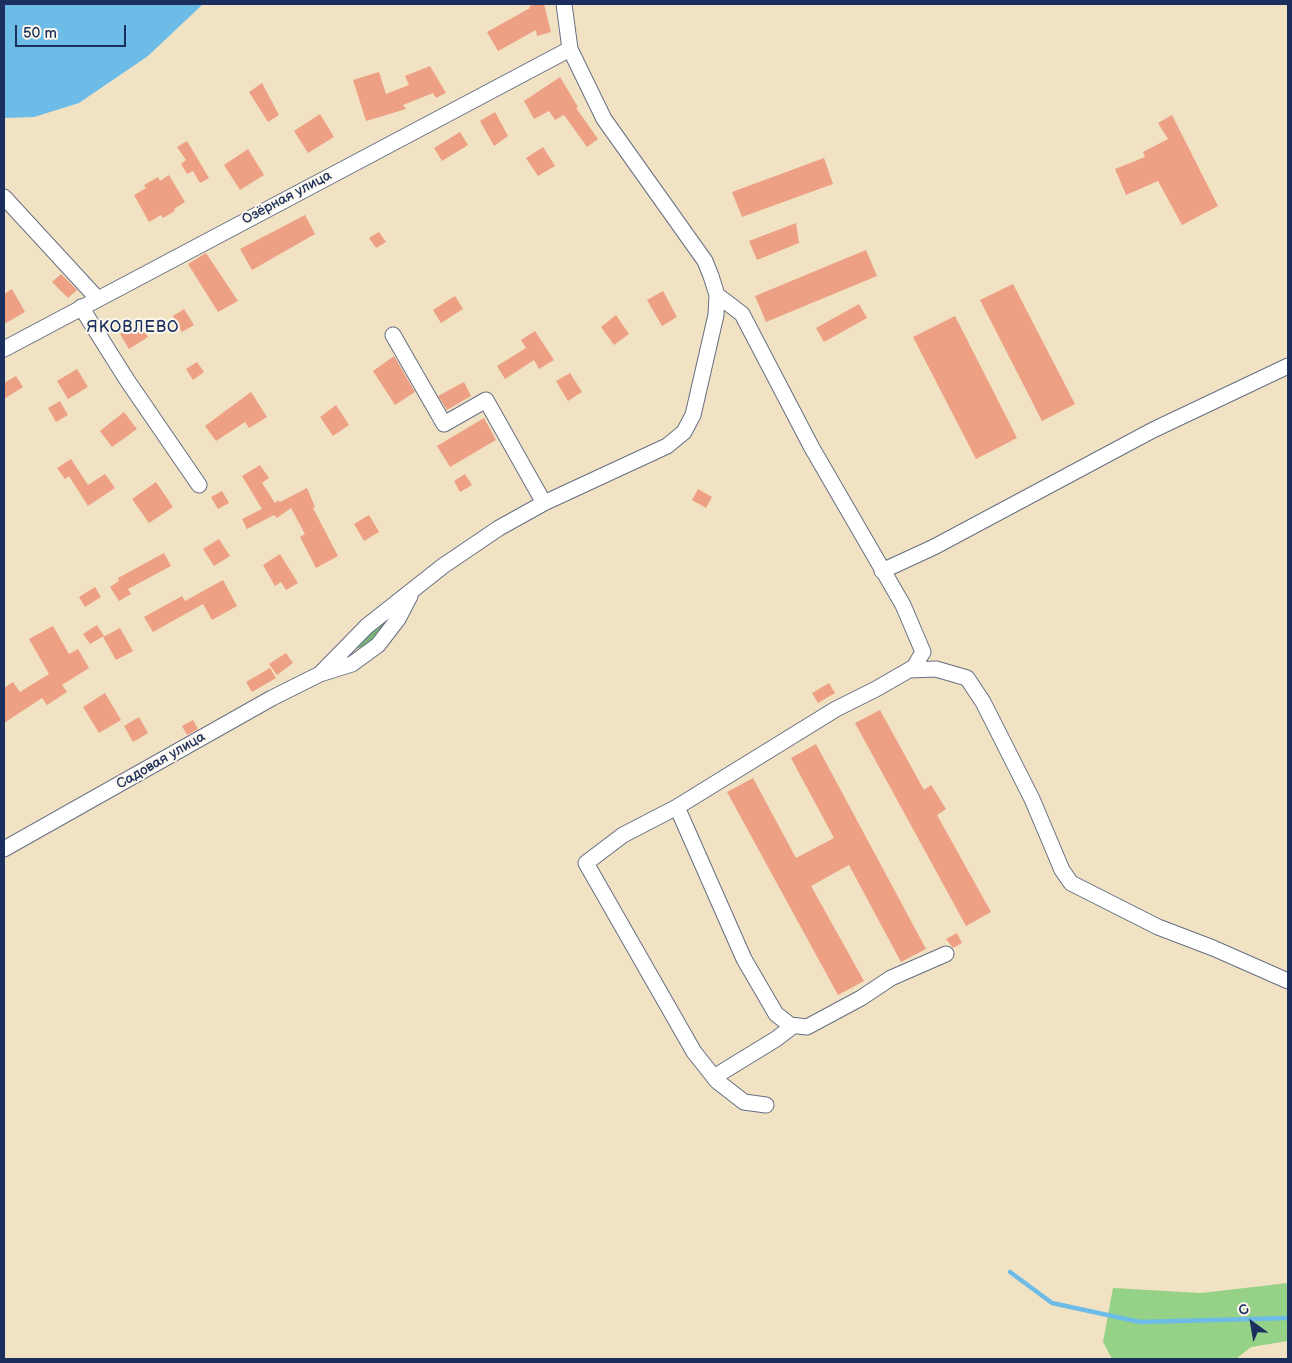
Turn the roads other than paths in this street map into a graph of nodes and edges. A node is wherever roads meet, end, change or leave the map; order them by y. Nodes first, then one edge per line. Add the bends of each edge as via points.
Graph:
1 (564, 4) edge
2 (570, 49) junction
3 (4, 198) edge
4 (717, 295) junction
5 (97, 298) junction
6 (80, 307) junction
7 (393, 335) dead end
8 (4, 349) edge
9 (1288, 366) edge
10 (199, 484) dead end
11 (544, 503) junction
12 (882, 571) junction
13 (412, 592) junction
14 (909, 670) junction
15 (320, 674) junction
16 (677, 807) junction
17 (4, 849) edge
18 (946, 954) dead end
19 (1288, 981) edge
20 (793, 1026) junction
21 (714, 1077) junction
22 (766, 1105) dead end

1 - 2 street
2 - 4 street via 604,118 705,261
2 - 5 street, Озёрная улица
3 - 5 street
4 - 11 street via 702,384 684,432 667,446
4 - 12 street via 742,314 812,448
5 - 6 street, Озёрная улица
6 - 8 street, Озёрная улица
6 - 10 street
7 - 11 street via 444,424 486,400
9 - 12 street via 1153,430 934,547
11 - 13 street via 443,566
12 - 14 street via 903,605 923,652
13 - 15 street via 367,626
13 - 15 street via 398,619 378,645 352,664
14 - 16 street via 836,709
14 - 19 street via 936,669 968,678 1032,799 1062,870 1071,883 1158,927
15 - 17 street, Садовая улица
16 - 20 street via 744,958 776,1014
16 - 21 street via 623,835 586,863 666,1006 694,1052
18 - 20 street via 891,978 807,1027
20 - 21 street
21 - 22 street via 744,1102

